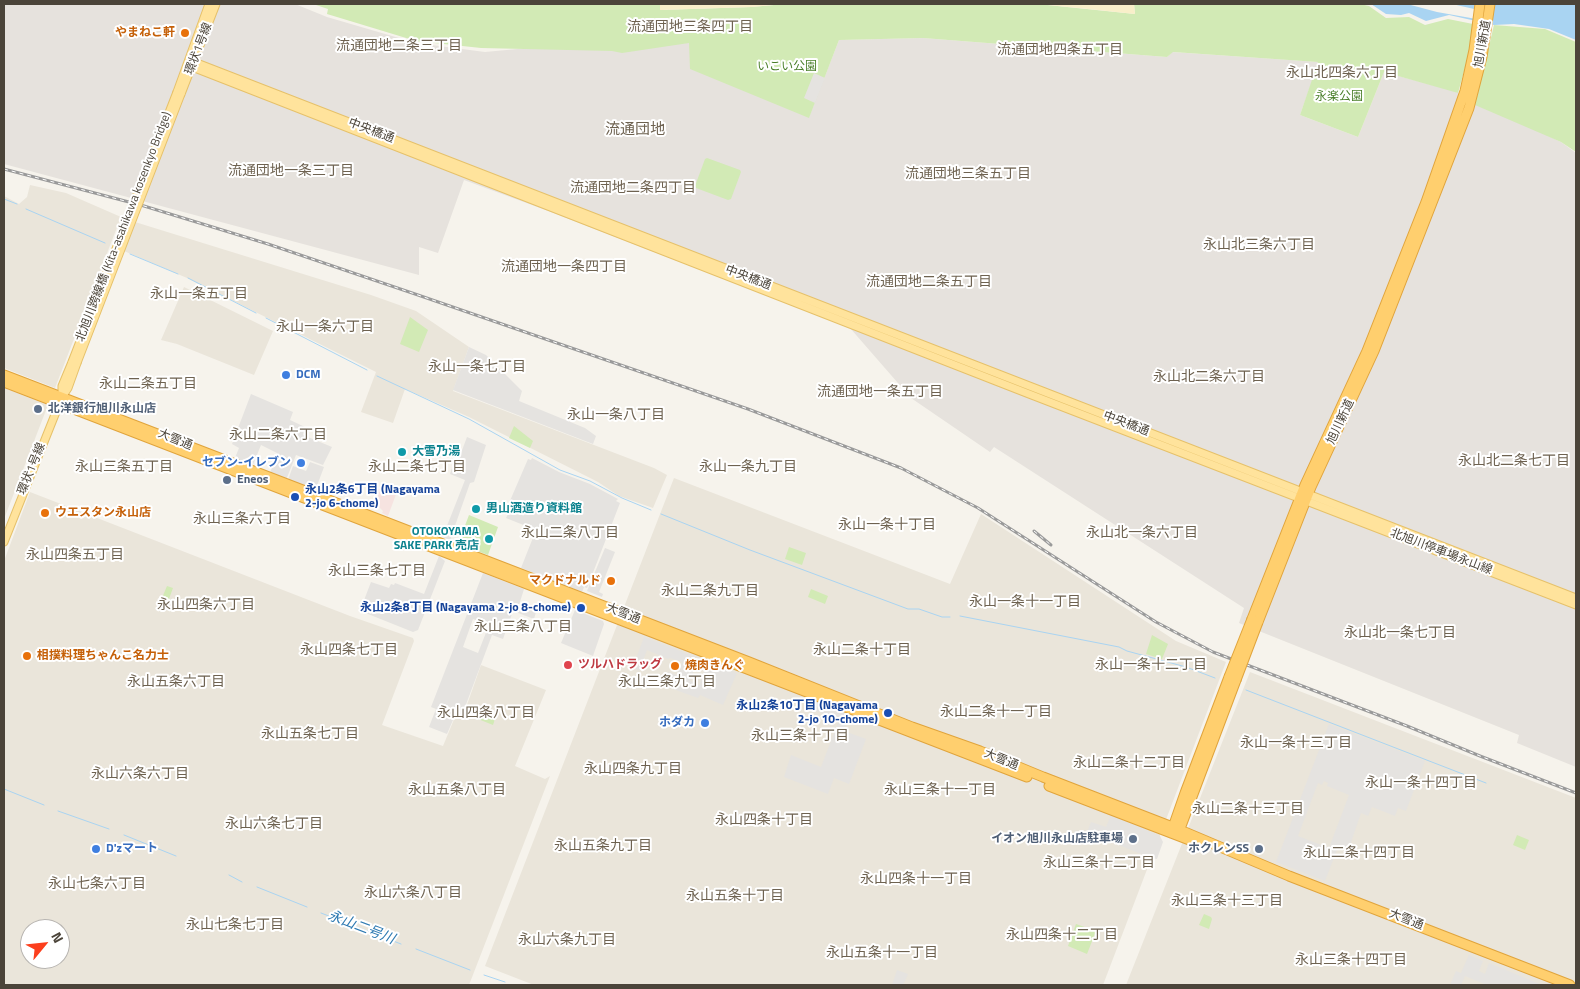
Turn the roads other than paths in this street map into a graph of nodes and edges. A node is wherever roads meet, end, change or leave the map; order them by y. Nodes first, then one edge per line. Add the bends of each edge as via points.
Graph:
1 (210, 4) edge
2 (216, 4) edge
3 (1480, 4) edge
4 (1490, 4) edge
5 (190, 64) junction
6 (1470, 88) junction
7 (179, 93) joint
8 (74, 363) joint
9 (4, 375) edge
10 (4, 382) edge
11 (60, 400) junction
12 (1304, 496) junction
13 (4, 542) edge
14 (1576, 598) edge
15 (1576, 605) edge
16 (1176, 832) junction
17 (1570, 985) edge

1 - 5 main road, 環状1号線
2 - 5 main road, 環状1号線
3 - 6 highway, 旭川新道
4 - 6 highway, 旭川新道 via 1485,40
5 - 7 main road, 環状1号線
5 - 12 main road, 中央橋通
6 - 12 highway, 旭川新道 via 1367,351
7 - 8 main road, 北旭川跨線橋 (Kita-asahikawa kosenkyo Bridge), bridge
8 - 11 main road, 環状1号線 via 62,386
9 - 11 highway, 大雪通
10 - 11 highway, 大雪通
11 - 13 main road, 環状1号線
11 - 16 highway, 大雪通
12 - 14 main road, 北旭川停車場永山線
12 - 15 main road, 北旭川停車場永山線
12 - 16 highway, 旭川新道, bridge via 1184,794
16 - 17 highway, 大雪通

